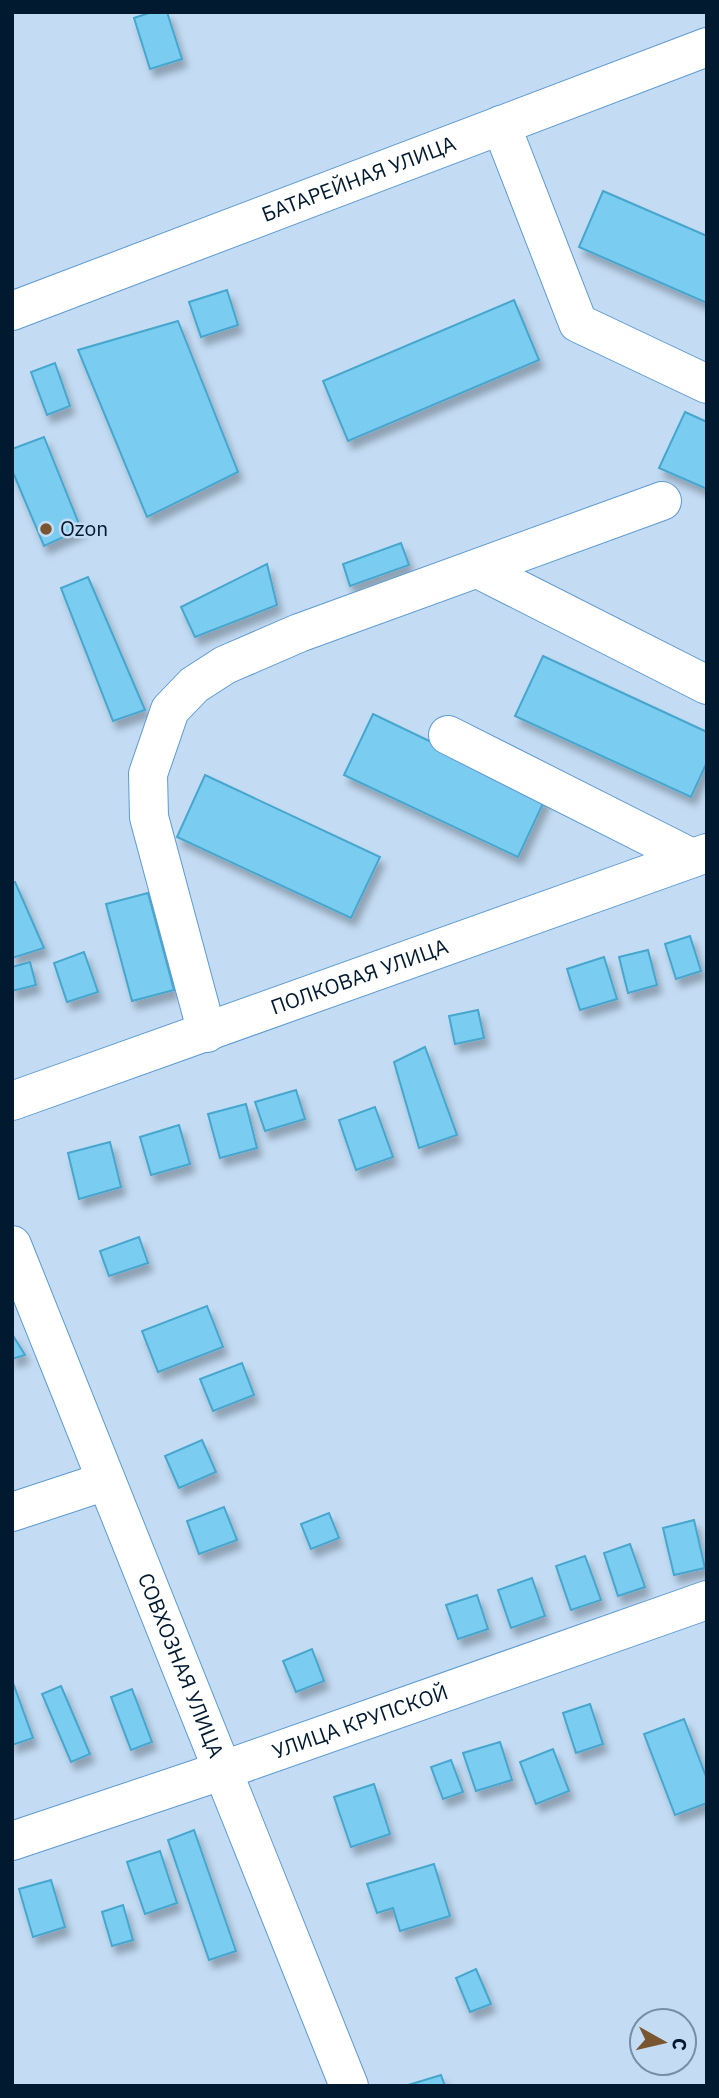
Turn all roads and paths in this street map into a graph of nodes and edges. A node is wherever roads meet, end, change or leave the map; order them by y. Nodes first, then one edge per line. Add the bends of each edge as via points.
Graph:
1 (707, 47) edge
2 (501, 124) junction
3 (12, 310) edge
4 (707, 384) edge
5 (662, 501) dead end
6 (478, 569) junction
7 (707, 685) edge
8 (448, 735) dead end
9 (700, 855) edge
10 (206, 1033) junction
11 (12, 1101) edge
12 (12, 1245) edge
13 (106, 1481) junction
14 (12, 1512) edge
15 (707, 1600) edge
16 (221, 1771) junction
17 (12, 1841) edge
18 (349, 2086) edge

1 - 2 street, БАТАРЕЙНАЯ УЛИЦА
2 - 3 street, БАТАРЕЙНАЯ УЛИЦА
2 - 4 street via 578,323
5 - 6 street
6 - 7 street
6 - 10 street via 299,633 225,665 194,685 170,710 148,774 149,817
8 - 9 street
9 - 10 street, ПОЛКОВАЯ УЛИЦА
10 - 11 street, ПОЛКОВАЯ УЛИЦА
12 - 13 street, СОВХОЗНАЯ УЛИЦА
13 - 14 street
13 - 16 street, СОВХОЗНАЯ УЛИЦА
15 - 16 street, УЛИЦА КРУПСКОЙ
16 - 17 street, УЛИЦА КРУПСКОЙ
16 - 18 street, СОВХОЗНАЯ УЛИЦА

